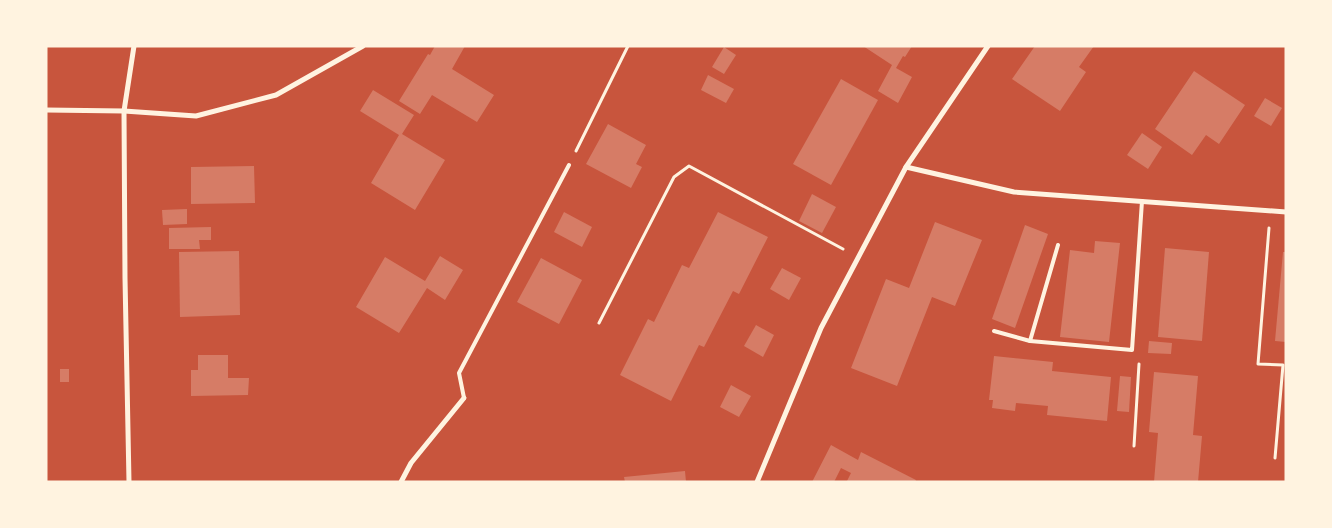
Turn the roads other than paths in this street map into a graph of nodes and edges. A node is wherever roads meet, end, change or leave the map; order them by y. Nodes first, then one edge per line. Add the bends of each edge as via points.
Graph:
1 (134, 46) edge
2 (363, 46) edge
3 (988, 46) edge
4 (46, 110) edge
5 (124, 111) junction
6 (569, 165) road end
7 (906, 167) junction
8 (1142, 201) junction
9 (1286, 212) edge
10 (1058, 245) dead end
11 (994, 332) dead end
12 (1030, 341) junction
13 (464, 398) joint
14 (129, 482) edge
15 (401, 482) edge
16 (757, 482) edge

1 - 5 street
2 - 5 street via 276,95 196,116
3 - 7 street
4 - 5 street
5 - 14 street
6 - 13 lane via 459,373
7 - 8 street via 1014,192
7 - 16 street via 821,328
8 - 9 street
8 - 12 lane via 1132,350
10 - 12 lane
11 - 12 lane
13 - 15 street via 411,463

